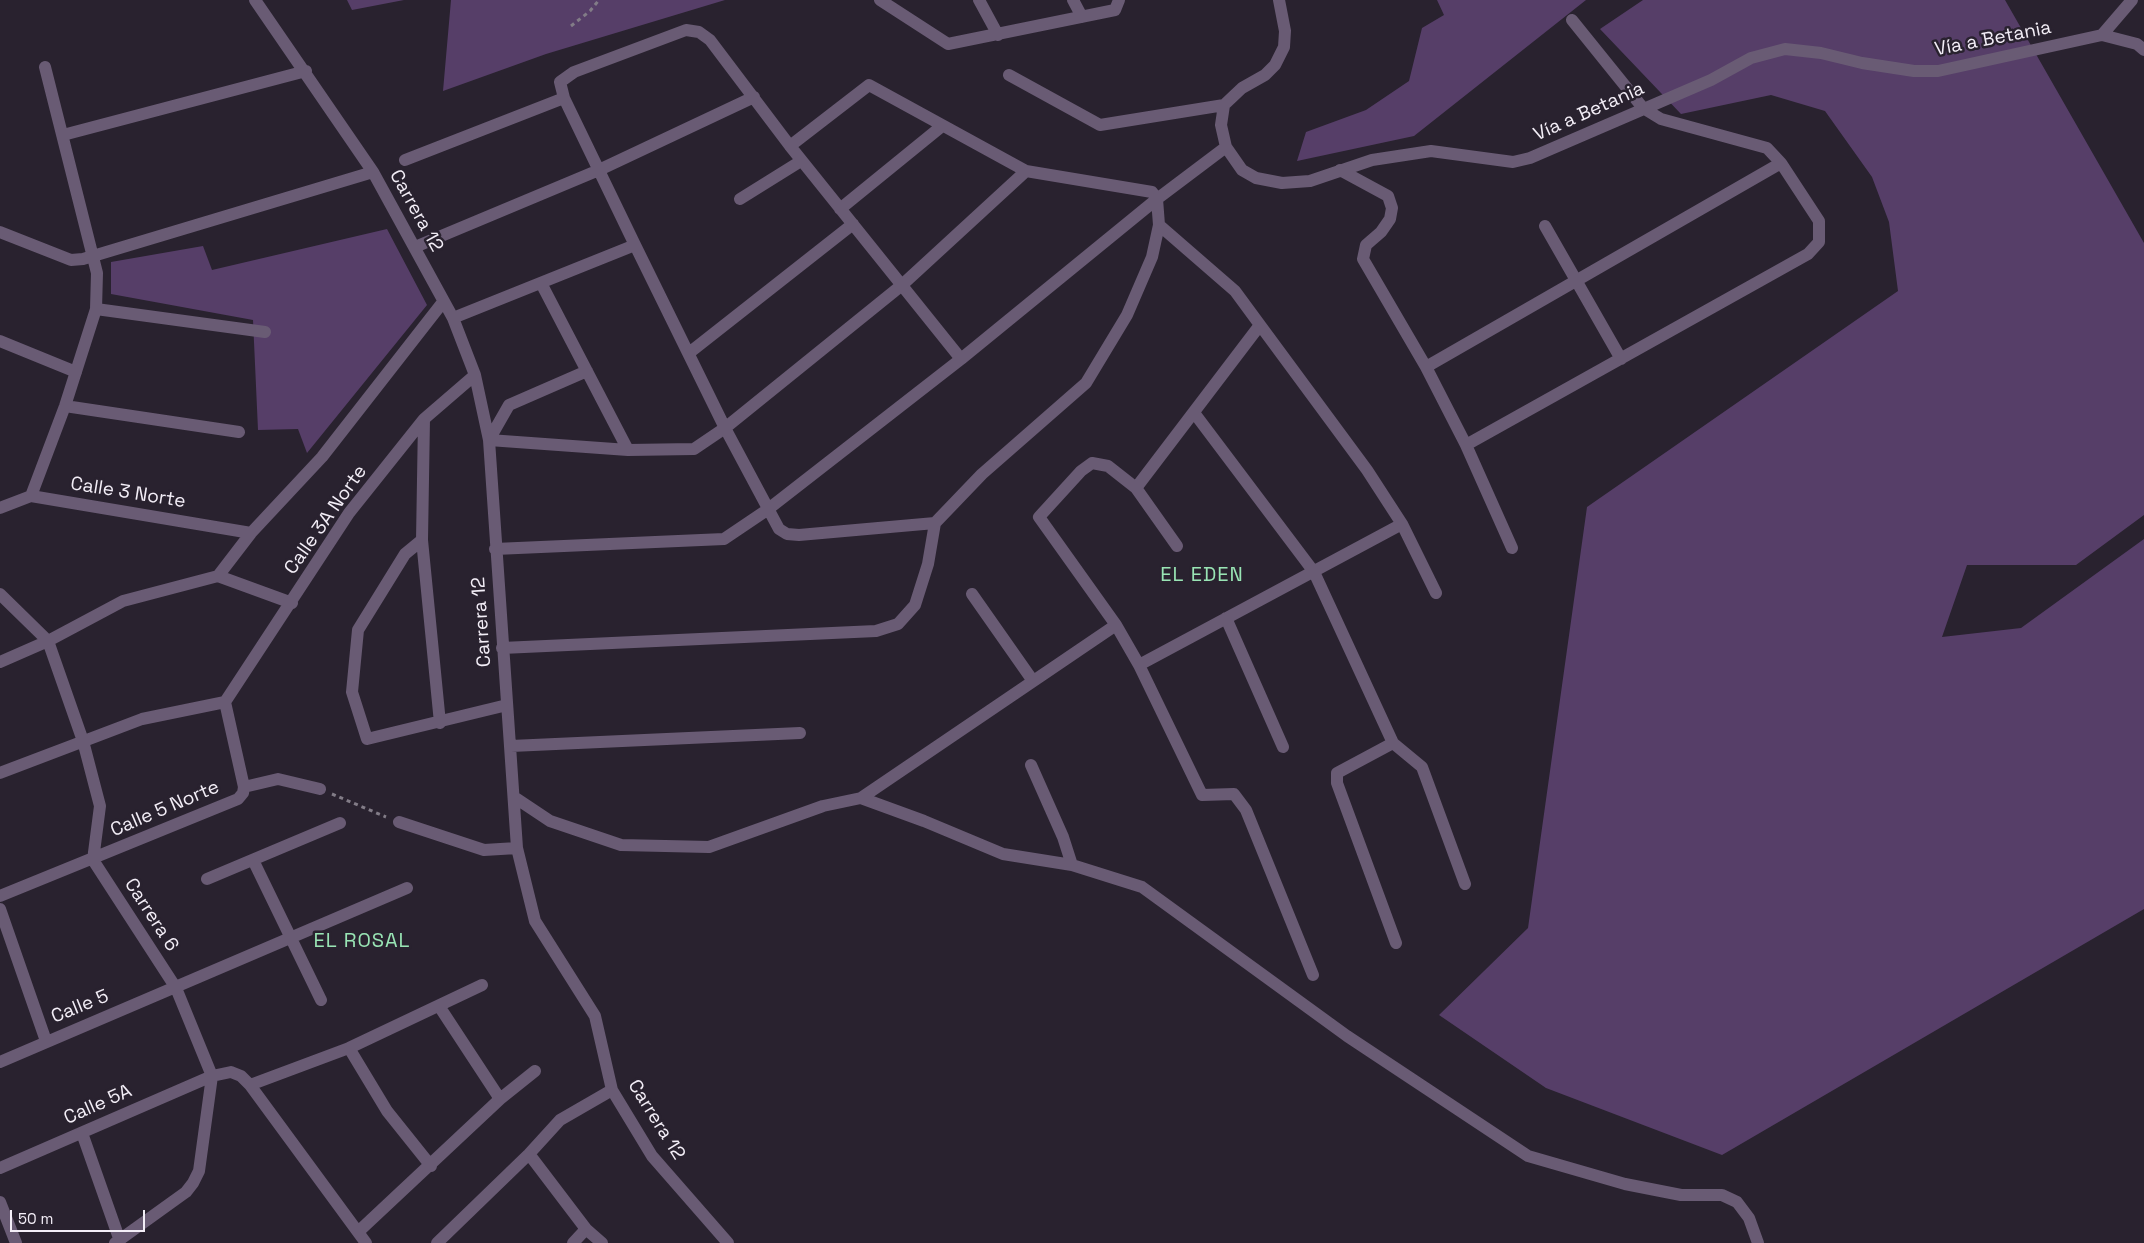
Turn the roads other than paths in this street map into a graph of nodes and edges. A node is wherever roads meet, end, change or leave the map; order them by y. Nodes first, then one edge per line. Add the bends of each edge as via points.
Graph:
1 (255, 0) edge
2 (880, 0) edge
3 (979, 0) edge
4 (1073, 0) edge
5 (1119, 0) edge
6 (1279, 0) edge
7 (2132, 0) edge
8 (1082, 17) junction
9 (1572, 20) dead end
10 (998, 34) junction
11 (2102, 35) junction
12 (2144, 50) edge
13 (45, 67) dead end
14 (306, 71) junction
15 (1009, 75) dead end
16 (564, 98) junction
17 (754, 98) junction
18 (1224, 105) junction
19 (1643, 108) junction
20 (942, 126) junction
21 (63, 135) junction
22 (790, 146) junction
23 (1226, 148) junction
24 (404, 160) dead end
25 (801, 161) junction
26 (1781, 163) junction
27 (599, 170) junction
28 (1340, 170) junction
29 (1026, 171) junction
30 (373, 172) junction
31 (740, 199) dead end
32 (1157, 199) junction
33 (840, 209) junction
34 (853, 224) junction
35 (1159, 225) junction
36 (1545, 226) dead end
37 (0, 232) edge
38 (635, 245) junction
39 (414, 247) junction
40 (94, 256) junction
41 (1576, 282) junction
42 (541, 283) junction
43 (902, 285) junction
44 (443, 302) junction
45 (96, 309) junction
46 (453, 318) junction
47 (1260, 326) junction
48 (265, 332) dead end
49 (0, 341) edge
50 (689, 353) junction
51 (961, 359) junction
52 (1621, 359) junction
53 (1426, 367) junction
54 (587, 371) junction
55 (76, 372) junction
56 (475, 375) junction
57 (65, 406) junction
58 (1194, 414) junction
59 (424, 419) junction
60 (725, 428) junction
61 (239, 432) dead end
62 (489, 440) junction
63 (1466, 445) junction
64 (628, 450) junction
65 (1136, 488) junction
66 (31, 496) junction
67 (1, 504) edge
68 (767, 510) junction
69 (935, 523) junction
70 (1402, 524) junction
71 (251, 533) junction
72 (422, 540) junction
73 (1176, 546) dead end
74 (1512, 548) dead end
75 (495, 549) junction
76 (1314, 572) junction
77 (218, 576) junction
78 (1436, 593) dead end
79 (0, 594) edge
80 (972, 594) dead end
81 (292, 603) junction
82 (1226, 618) junction
83 (1116, 625) junction
84 (48, 641) junction
85 (502, 648) junction
86 (0, 662) edge
87 (1140, 665) junction
88 (1033, 681) junction
89 (225, 702) junction
90 (507, 705) junction
91 (440, 722) junction
92 (800, 733) dead end
93 (83, 741) junction
94 (1393, 743) junction
95 (510, 746) junction
96 (1283, 747) dead end
97 (1031, 765) dead end
98 (0, 773) edge
99 (244, 787) junction
100 (320, 789) road end
101 (514, 797) junction
102 (861, 798) junction
103 (398, 822) road end
104 (340, 823) dead end
105 (517, 848) junction
106 (93, 860) junction
107 (253, 860) junction
108 (1072, 865) junction
109 (207, 879) dead end
110 (1465, 884) dead end
111 (406, 888) dead end
112 (0, 896) edge
113 (0, 909) edge
114 (291, 938) junction
115 (1396, 943) dead end
116 (1313, 975) dead end
117 (482, 985) dead end
118 (176, 988) junction
119 (321, 1000) dead end
120 (439, 1006) junction
121 (46, 1042) junction
122 (349, 1048) junction
123 (0, 1062) edge
124 (535, 1071) dead end
125 (212, 1076) junction
126 (250, 1085) junction
127 (612, 1090) junction
128 (500, 1099) junction
129 (82, 1133) junction
130 (529, 1154) junction
131 (431, 1166) junction
132 (0, 1168) edge
133 (0, 1202) edge
134 (586, 1229) junction
135 (358, 1232) junction
136 (118, 1242) edge
137 (16, 1243) edge
138 (366, 1243) edge
139 (437, 1243) edge
140 (573, 1243) edge
141 (602, 1243) edge
142 (728, 1243) edge
143 (1758, 1243) edge

1 - 14 street, Carrera 12
2 - 10 street via 948,44
3 - 10 street
4 - 8 street
5 - 8 street via 1115,10
6 - 18 street via 1285,31 1284,47 1265,75 1242,88
7 - 11 street
8 - 10 street
9 - 19 street
11 - 12 street, Vía a Betania via 2137,44
11 - 19 street, Vía a Betania via 1938,71 1905,70 1785,48 1751,58 1711,80
13 - 21 street
14 - 21 street
14 - 30 street, Carrera 12
15 - 18 street via 1100,125
16 - 17 street via 560,82 574,72 686,30 699,32 710,40
16 - 24 street
16 - 27 street
17 - 22 street
17 - 27 street
18 - 23 street, Vía a Betania via 1220,125
19 - 26 street via 1661,119 1767,148
19 - 28 street, Vía a Betania via 1550,150 1513,162 1431,151 1372,160
20 - 22 street via 869,85
20 - 29 street
20 - 33 street
21 - 40 street
22 - 25 street
23 - 28 street, Vía a Betania via 1242,170 1256,178 1282,184 1310,181
23 - 32 street
25 - 31 street
25 - 33 street
26 - 41 street
26 - 52 street via 1819,220 1819,242 1808,254
27 - 38 street
27 - 39 street
28 - 53 street via 1388,196 1392,208 1390,220 1366,245 1362,259
29 - 32 street via 1145,189
29 - 43 street
30 - 39 street, Carrera 12
30 - 40 street
32 - 35 street
32 - 51 street
33 - 34 street
34 - 43 street
34 - 50 street
35 - 47 street via 1234,292
35 - 69 street via 1152,257 1128,315 1086,383 982,474
36 - 41 street
37 - 40 street via 71,260
38 - 42 street
38 - 50 street
39 - 44 street, Carrera 12
40 - 45 street
41 - 52 street
41 - 53 street
42 - 46 street
42 - 54 street
43 - 51 street
43 - 60 street
44 - 46 street, Carrera 12
44 - 71 street via 322,457
45 - 48 street
45 - 55 street
46 - 56 street, Carrera 12
47 - 58 street
47 - 70 street
49 - 55 street
50 - 60 street
51 - 68 street
52 - 63 street
53 - 63 street
54 - 62 street via 509,405
54 - 64 street
55 - 57 street
56 - 59 street, Calle 3A Norte
56 - 62 street, Carrera 12
57 - 61 street
57 - 66 street
58 - 65 street
58 - 76 street
59 - 72 street
59 - 81 street, Calle 3A Norte via 349,513
60 - 64 street via 694,449
60 - 68 street
62 - 64 street
62 - 75 street, Carrera 12
63 - 74 street
65 - 73 street
65 - 83 street via 1108,466 1092,463 1080,471 1039,517
66 - 67 street, Calle 3 Norte
66 - 71 street, Calle 3 Norte
68 - 69 street via 786,534
68 - 75 street via 724,539
69 - 85 street via 928,564 915,605 898,624 876,631
70 - 76 street
70 - 78 street
71 - 77 street
72 - 91 street
72 - 91 street via 405,554 358,630 352,692 367,739
75 - 85 street, Carrera 12
76 - 82 street
76 - 94 street
77 - 81 street
77 - 84 street via 123,601
79 - 84 street
80 - 88 street
81 - 89 street, Calle 3A Norte
82 - 87 street
82 - 96 street
83 - 87 street
83 - 88 street
84 - 86 street
84 - 93 street
85 - 90 street, Carrera 12
87 - 116 street via 1202,795 1234,794 1246,810
88 - 102 street
89 - 93 street via 142,719
89 - 99 street
90 - 91 street
90 - 95 street, Carrera 12
92 - 95 street
93 - 98 street
93 - 106 street via 100,806
94 - 110 street via 1422,767
94 - 115 street via 1337,773 1337,783
95 - 101 street, Carrera 12
97 - 108 street
99 - 100 street via 278,779
99 - 106 street, Calle 5 Norte via 238,799
101 - 102 street via 550,822 621,845 709,847 823,806
101 - 105 street, Carrera 12
102 - 108 street via 1003,854
103 - 105 street via 484,850
104 - 107 street
105 - 127 street, Carrera 12 via 535,920 595,1016
106 - 112 street, Calle 5 Norte
106 - 118 street, Carrera 6
107 - 109 street
107 - 114 street
108 - 143 street via 1142,887 1347,1036 1528,1156 1625,1184 1681,1195 1722,1195 1737,1202 1749,1218
111 - 114 street, Calle 5
113 - 121 street
114 - 118 street, Calle 5
114 - 119 street
117 - 120 street
118 - 121 street, Calle 5
118 - 125 street, Carrera 6
120 - 122 street
120 - 128 street
121 - 123 street, Calle 5
122 - 126 street
122 - 131 street via 387,1111
124 - 128 street
125 - 126 street, Calle 5A via 231,1072
125 - 129 street, Calle 5A
125 - 136 street via 199,1171 193,1183 186,1192
126 - 135 street
127 - 130 street via 560,1120
127 - 142 street, Carrera 12 via 652,1156
128 - 131 street
129 - 132 street, Calle 5A
129 - 136 street
130 - 134 street
130 - 139 street
131 - 135 street
133 - 137 street
134 - 140 street
134 - 141 street
135 - 138 street

